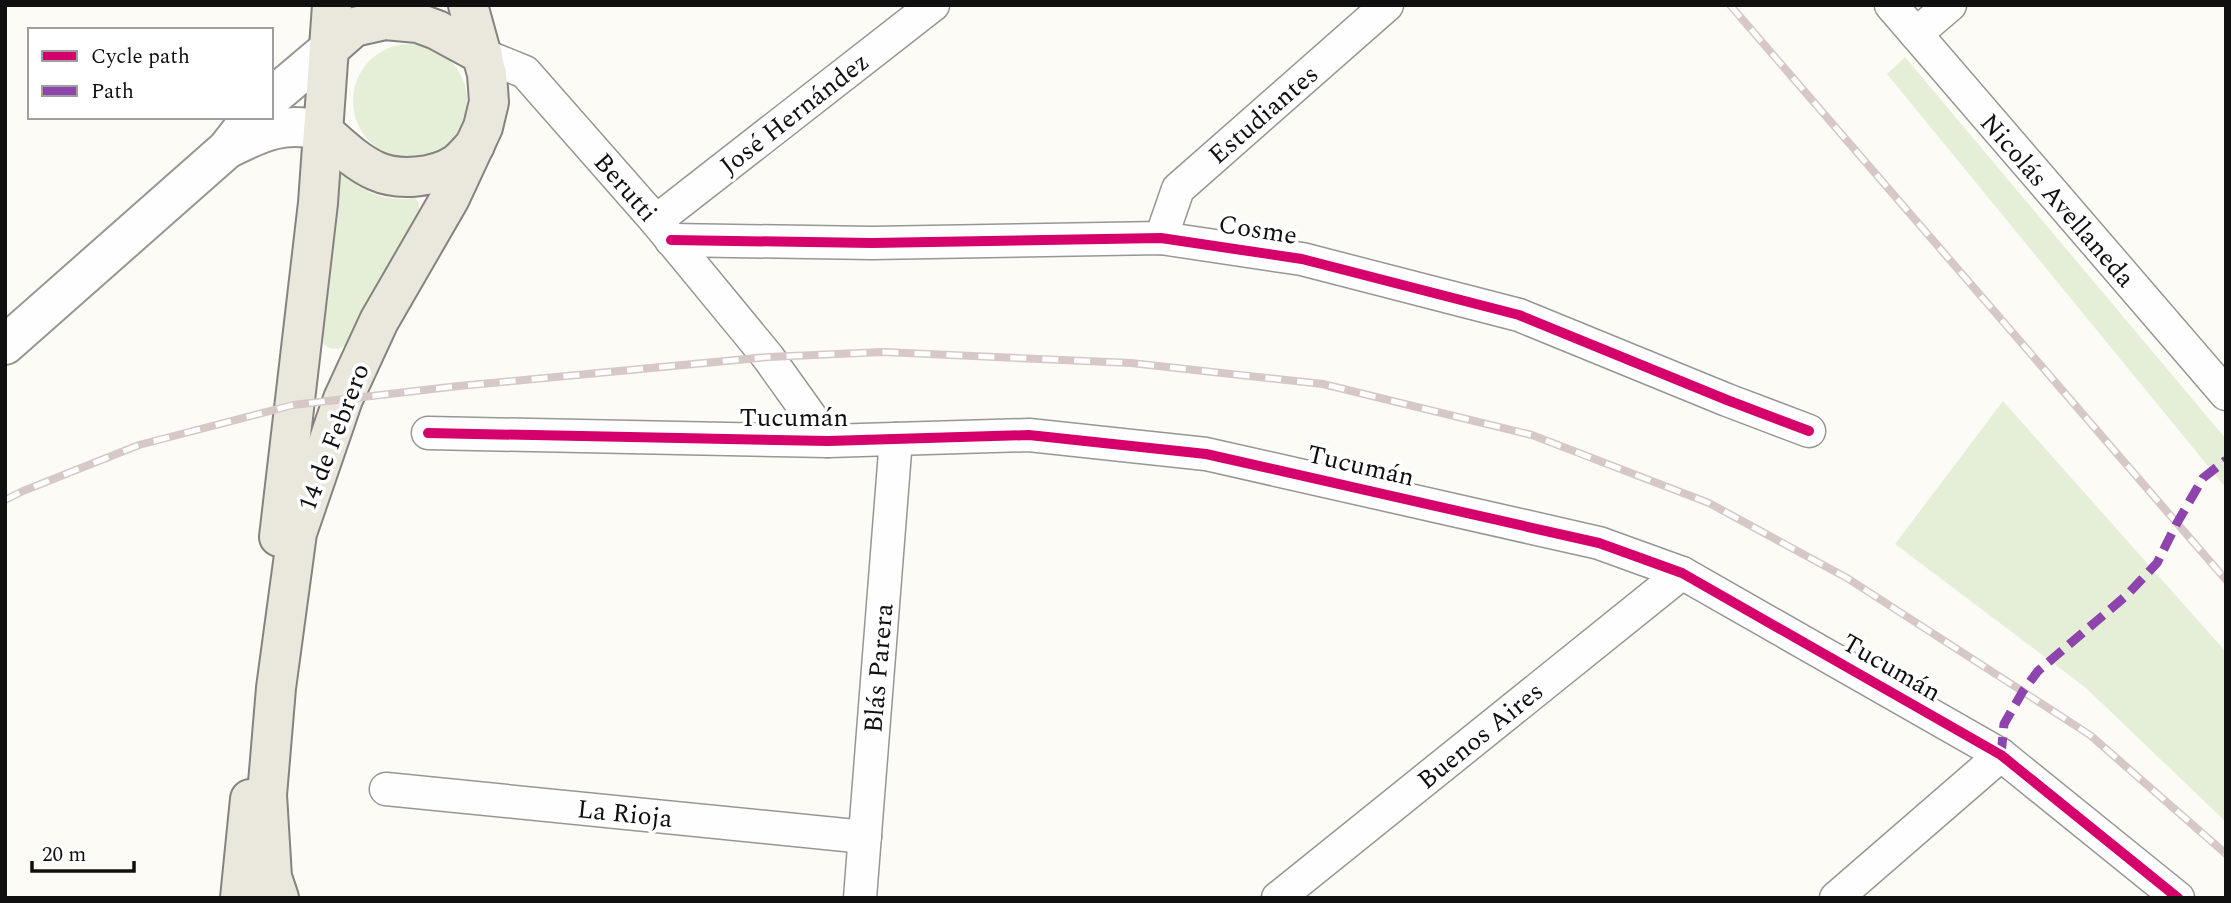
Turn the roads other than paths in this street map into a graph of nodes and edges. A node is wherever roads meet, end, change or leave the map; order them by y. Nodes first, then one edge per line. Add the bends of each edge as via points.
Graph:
1 (332, 5) edge
2 (468, 5) edge
3 (933, 5) edge
4 (1387, 5) edge
5 (1891, 5) edge
6 (1950, 5) edge
7 (385, 20) junction
8 (1916, 34) junction
9 (329, 49) junction
10 (483, 55) junction
11 (273, 96) edge
12 (250, 119) edge
13 (323, 131) junction
14 (476, 144) junction
15 (228, 149) junction
16 (664, 230) junction
17 (1161, 238) junction
18 (5, 345) edge
19 (2226, 394) edge
20 (1809, 431) dead end
21 (428, 433) dead end
22 (896, 439) junction
23 (828, 441) junction
24 (1682, 573) junction
25 (2001, 755) junction
26 (386, 789) dead end
27 (865, 837) junction
28 (240, 898) edge
29 (279, 898) edge
30 (860, 898) edge
31 (1278, 898) edge
32 (1836, 898) edge
33 (2178, 898) edge

1 - 7 street
1 - 9 main road, 14 de Febrero
2 - 10 main road, 14 de Febrero
3 - 16 street, José Hernández
4 - 17 street, Estudiantes via 1178,189
5 - 8 street, Nicolás Avellaneda
6 - 8 street
7 - 9 main road via 354,27
7 - 10 main road via 438,30
8 - 19 street, Nicolás Avellaneda
9 - 11 street
9 - 13 main road, 14 de Febrero
10 - 14 main road, 14 de Febrero via 489,102
10 - 16 street, Berutti via 525,72
12 - 15 street
13 - 14 main road via 376,171 397,176 442,171
13 - 15 street via 289,126 260,133
13 - 28 main road, 14 de Febrero
14 - 29 main road, 14 de Febrero via 379,321 343,399 297,533 267,795 272,877
15 - 18 street
16 - 17 street, Cosme via 872,243
16 - 23 street, Berutti via 768,357
17 - 20 street, Cosme via 1302,259 1519,315
21 - 23 street, Tucumán
22 - 23 street, Tucumán
22 - 24 street, Tucumán via 1029,435 1206,454 1599,543
22 - 27 street, Blás Parera
24 - 25 street, Tucumán
24 - 31 street, Buenos Aires
25 - 32 street
25 - 33 street, Tucumán
26 - 27 street, La Rioja
27 - 30 street, Blás Parera

